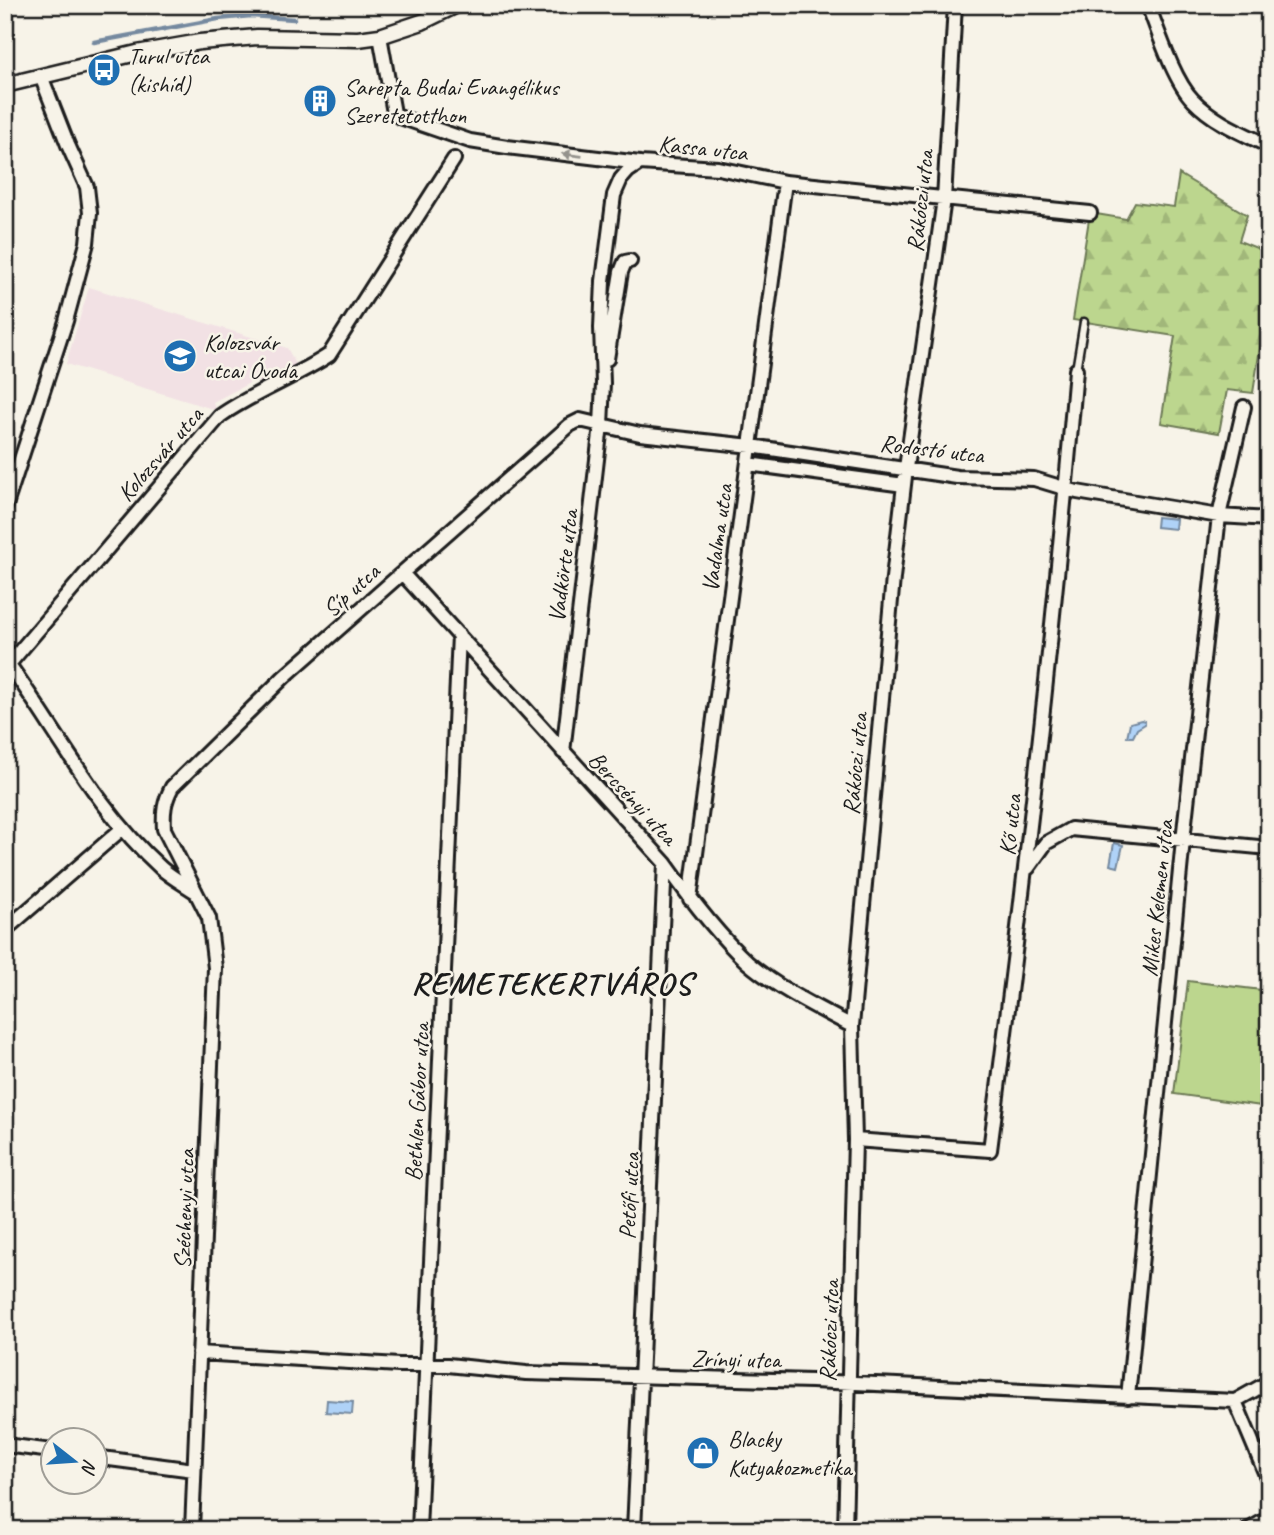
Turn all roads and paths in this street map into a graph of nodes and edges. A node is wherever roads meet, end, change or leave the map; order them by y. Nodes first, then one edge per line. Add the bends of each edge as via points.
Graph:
1 (457, 5) edge
2 (955, 5) edge
3 (1148, 5) edge
4 (380, 36) junction
5 (41, 76) junction
6 (5, 85) edge
7 (1269, 146) edge
8 (454, 159) dead end
9 (640, 163) junction
10 (785, 182) junction
11 (944, 198) junction
12 (1090, 213) dead end
13 (630, 261) dead end
14 (1084, 322) dead end
15 (1076, 370) joint
16 (603, 383) junction
17 (1244, 407) dead end
18 (595, 423) junction
19 (751, 446) junction
20 (748, 464) junction
21 (906, 468) junction
22 (904, 485) junction
23 (1066, 488) junction
24 (5, 509) edge
25 (1219, 516) junction
26 (1269, 519) edge
27 (402, 573) junction
28 (459, 635) junction
29 (7, 661) edge
30 (563, 752) junction
31 (163, 813) joint
32 (123, 828) junction
33 (1183, 840) junction
34 (1269, 848) edge
35 (181, 861) junction
36 (665, 863) junction
37 (162, 869) junction
38 (1026, 871) junction
39 (197, 893) junction
40 (690, 899) junction
41 (5, 930) edge
42 (852, 1026) junction
43 (855, 1140) junction
44 (199, 1353) junction
45 (425, 1366) junction
46 (642, 1378) junction
47 (1269, 1382) edge
48 (848, 1383) junction
49 (1128, 1397) junction
50 (1235, 1401) junction
51 (5, 1445) edge
52 (38, 1449) edge
53 (108, 1459) edge
54 (194, 1470) junction
55 (1269, 1482) edge
56 (1269, 1518) edge
57 (192, 1530) edge
58 (419, 1530) edge
59 (634, 1530) edge
60 (845, 1530) edge
61 (1248, 1530) edge

1 - 4 street
2 - 11 street, Rákóczi utca
3 - 7 street via 1173,67 1192,99 1223,124
4 - 5 street via 200,42
9 -> 4 street, Kassa utca via 470,141 400,117 391,107
5 - 6 street
5 - 24 street via 87,187 90,213 70,309
8 - 29 street, Kolozsvár utca via 329,355 220,416
9 - 10 street, Kassa utca via 718,168
9 - 16 street, Vadkörte utca via 621,179 614,195 603,281
10 - 11 street, Kassa utca
10 - 19 street, Vadalma utca
11 - 12 street, Kassa utca
11 - 21 street, Rákóczi utca
13 - 16 street, Vadkörte utca via 621,272
14 - 15 lane
15 - 23 street, Kő utca
16 - 18 street, Vadkörte utca
17 - 25 street, Mikes Kelemen utca
18 - 19 street, Rodostó utca via 640,434
18 - 27 street, Síp utca via 580,420 570,425
18 - 30 street, Vadkörte utca
19 - 20 street, Vadalma utca
19 - 21 street, Rodostó utca
20 - 22 street, Rodostó utca
20 - 40 street, Vadalma utca
21 - 22 street, Rákóczi utca
21 - 23 street, Rodostó utca via 957,477 1034,479
22 - 42 street, Rákóczi utca
23 - 25 street, Rodostó utca
23 - 38 street, Kő utca
25 - 26 street, Rodostó utca
25 - 33 street, Mikes Kelemen utca
27 - 28 street, Bercsényi utca
27 - 31 street, Síp utca via 284,677 172,787
28 - 30 street, Bercsényi utca
28 - 45 street, Bethlen Gábor utca
29 - 32 street via 82,777
30 - 36 street, Bercsényi utca
31 - 35 street, Széchenyi utca via 164,829
32 - 37 street
32 - 41 street
33 - 34 street
33 - 38 street via 1071,829 1046,843
33 - 49 street, Mikes Kelemen utca
35 - 37 street via 172,872
35 - 39 street, Széchenyi utca
36 - 40 street, Bercsényi utca
36 - 46 street, Petőfi utca
37 - 39 street
38 - 43 street, Kő utca via 990,1150
39 - 44 street, Széchenyi utca via 209,918 215,968
40 - 42 street, Bercsényi utca via 748,962
42 - 43 street, Rákóczi utca
43 - 48 street, Rákóczi utca
44 - 45 street, Zrínyi utca
44 - 54 street, Széchenyi utca
45 - 46 street, Zrínyi utca
45 - 58 street, Bethlen Gábor utca
46 - 48 street, Zrínyi utca
46 - 59 street, Petőfi utca
47 - 50 street
48 - 49 street, Zrínyi utca
48 - 60 street, Rákóczi utca
49 - 50 street, Zrínyi utca
50 - 55 street
51 - 52 street
53 - 54 street
54 - 57 street, Széchenyi utca
56 - 61 street

